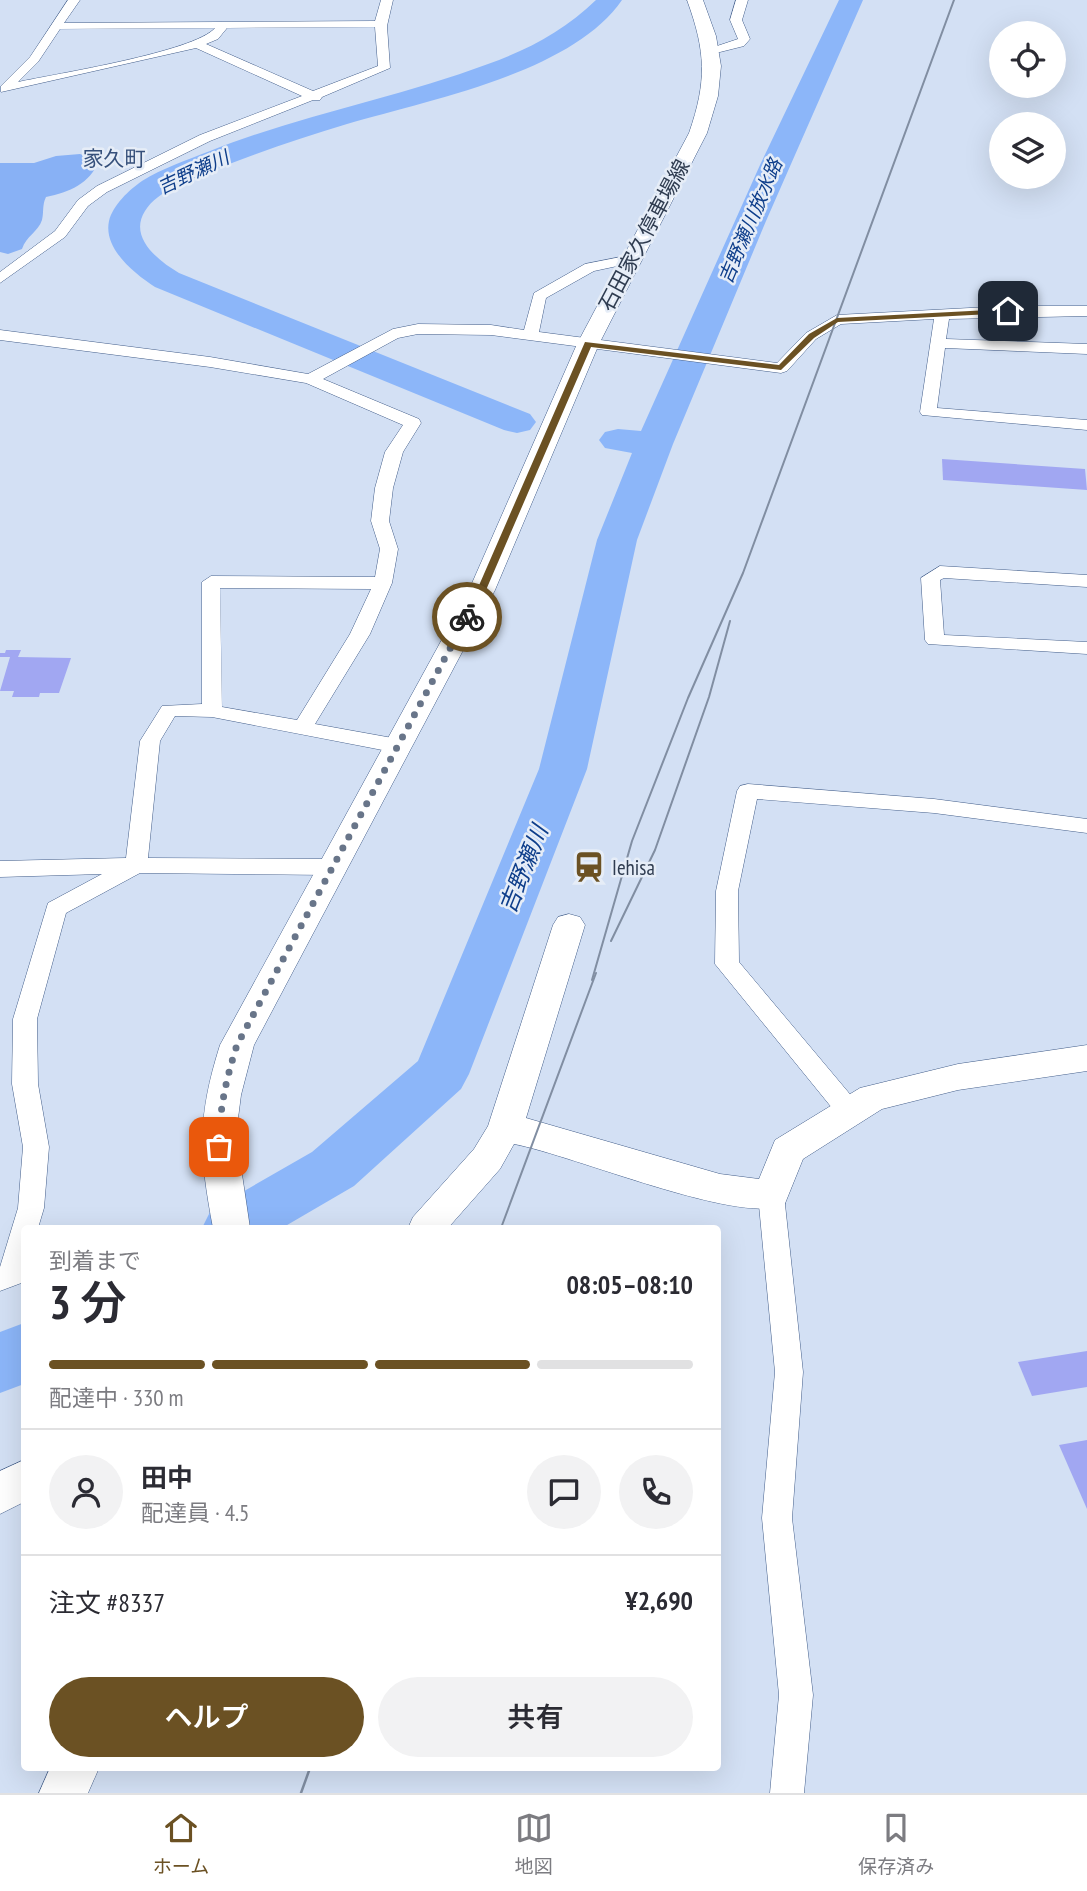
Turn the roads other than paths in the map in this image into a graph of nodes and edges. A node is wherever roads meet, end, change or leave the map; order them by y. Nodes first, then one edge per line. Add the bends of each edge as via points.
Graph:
1 (74, 0) edge
2 (387, 0) edge
3 (695, 0) edge
4 (742, 0) edge
5 (379, 23) junction
6 (225, 25) junction
7 (58, 26) junction
8 (198, 45) junction
9 (712, 52) junction
10 (316, 97) junction
11 (631, 258) junction
12 (0, 279) edge
13 (1087, 311) edge
14 (942, 314) junction
15 (0, 335) edge
16 (530, 336) junction
17 (939, 343) junction
18 (588, 344) junction
19 (1087, 349) edge
20 (768, 367) joint
21 (310, 379) junction
22 (1087, 425) edge
23 (1087, 581) edge
24 (383, 583) junction
25 (1087, 648) edge
26 (212, 711) junction
27 (303, 727) junction
28 (398, 746) junction
29 (1087, 826) edge
30 (136, 864) junction
31 (331, 867) junction
32 (0, 869) edge
33 (569, 925) dead end
34 (1087, 1058) edge
35 (850, 1112) junction
36 (505, 1128) junction
37 (771, 1195) junction
38 (26, 1225) edge
39 (232, 1225) edge
40 (429, 1225) edge
41 (21, 1246) edge
42 (0, 1279) edge
43 (21, 1481) edge
44 (0, 1494) edge
45 (74, 1771) edge
46 (63, 1793) edge
47 (787, 1793) edge

1 - 7 street
2 - 5 street
3 - 9 main road, 石田家久停車場線
4 - 9 street via 735,21 744,38 740,44
5 - 6 street
5 - 10 street via 384,68
6 - 7 street
6 - 8 street
7 - 8 street via 5,89
8 - 10 street
9 - 11 main road, 石田家久停車場線 via 713,85 707,108
10 - 12 street via 205,138 102,189 83,203 61,234
11 - 16 street via 590,267 539,296
11 - 18 main road, 石田家久停車場線
13 - 14 street
14 - 17 street
14 - 20 street via 837,320 811,336 784,366
15 - 21 street
16 - 18 street
16 - 21 street via 418,329 393,334
17 - 19 street
17 - 22 street via 928,412
18 - 20 street
18 - 28 main road, 石田家久停車場線 via 482,590
21 - 24 street via 413,423 394,452 384,488 380,521 388,549
23 - 25 street via 940,572 930,578 935,640
24 - 26 street via 211,582
24 - 27 street via 360,634
26 - 27 street
26 - 30 street via 169,710 150,741
27 - 28 street
28 - 31 main road, 石田家久停車場線
29 - 35 street via 934,806 748,791 727,891 727,964
30 - 31 street
30 - 32 street
30 - 38 street via 56,909 25,1020 26,1084 36,1147
31 - 39 main road, 石田家久停車場線 via 237,1045 225,1084 219,1147
33 - 36 main road
34 - 35 main road via 958,1077 872,1098
35 - 37 main road via 788,1150
36 - 37 main road via 720,1189
36 - 40 main road via 487,1159
37 - 47 street via 789,1372 777,1518 796,1695
41 - 42 street via 14,1274
43 - 44 main road
45 - 46 main road

